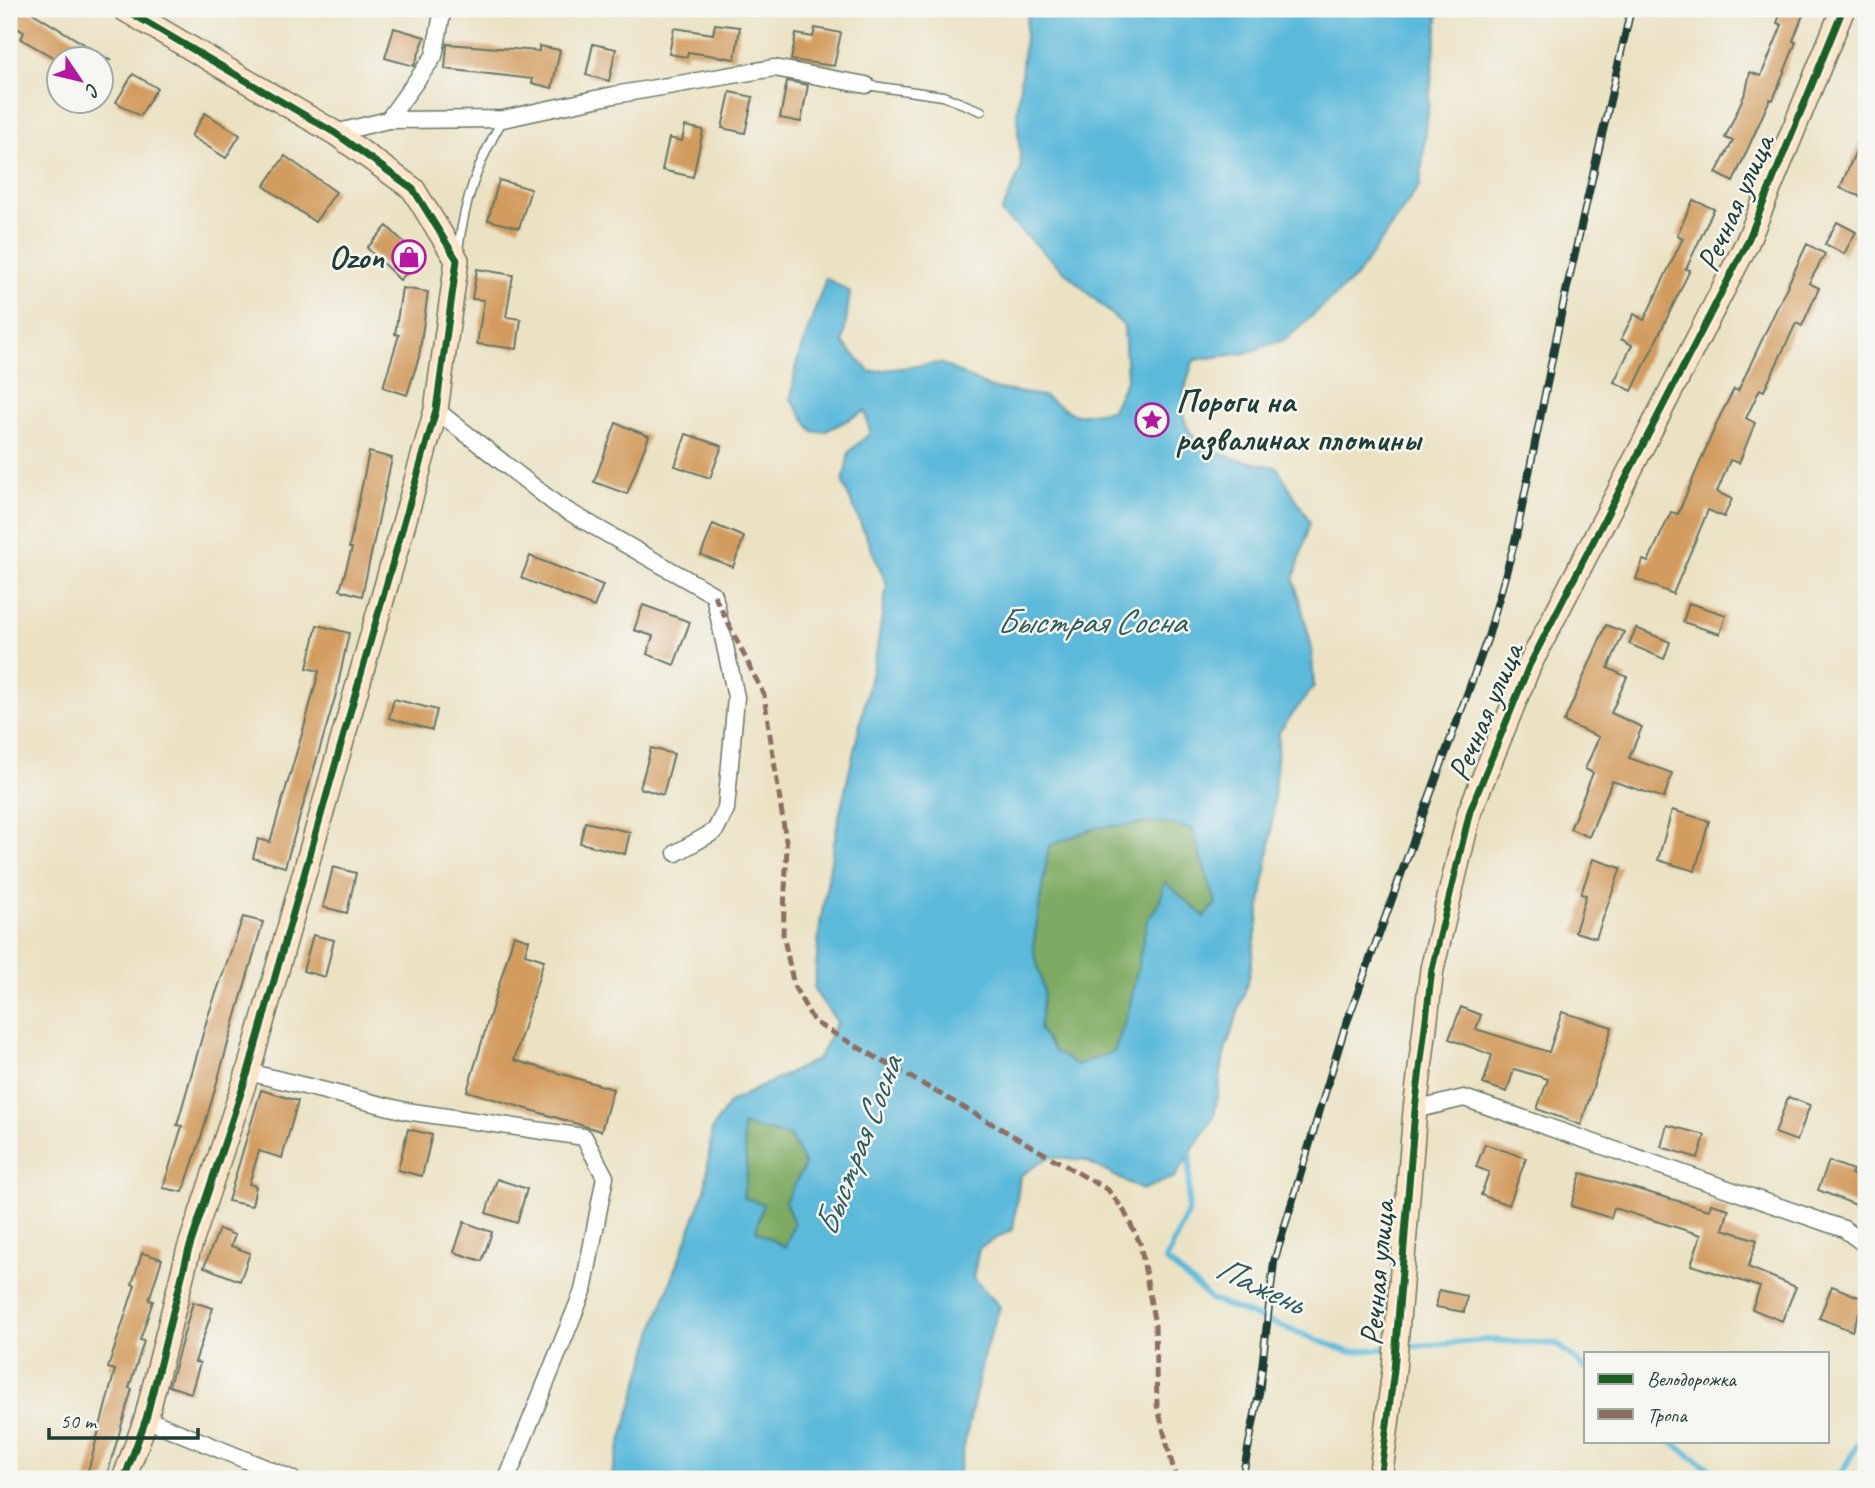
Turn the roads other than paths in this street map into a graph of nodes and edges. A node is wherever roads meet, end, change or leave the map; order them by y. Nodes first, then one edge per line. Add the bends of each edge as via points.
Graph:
1 (124, 9) edge
2 (443, 9) edge
3 (1843, 9) edge
4 (866, 85) joint
5 (981, 111) dead end
6 (503, 119) junction
7 (388, 120) junction
8 (335, 133) junction
9 (457, 260) junction
10 (436, 410) junction
11 (676, 853) dead end
12 (248, 1072) junction
13 (1415, 1110) junction
14 (1866, 1245) edge
15 (146, 1419) junction
16 (124, 1479) edge
17 (292, 1479) edge
18 (507, 1479) edge
19 (1380, 1479) edge

1 - 8 street
2 - 7 street via 434,55
3 - 13 street, Речная улица via 1747,243 1529,666 1470,811 1432,969
4 - 5 lane via 943,96
4 - 6 street via 774,68
6 - 7 street
6 - 9 lane via 484,152 465,202
7 - 8 street
8 - 9 street via 413,189
9 - 10 street
10 - 11 street via 557,505 714,595 736,697 726,809 715,831
10 - 12 street
12 - 15 street via 188,1252
12 - 18 street via 406,1111 584,1137 605,1177 583,1291
13 - 14 street via 1464,1098 1844,1229
13 - 19 street, Речная улица via 1394,1370
15 - 16 street
15 - 17 street

